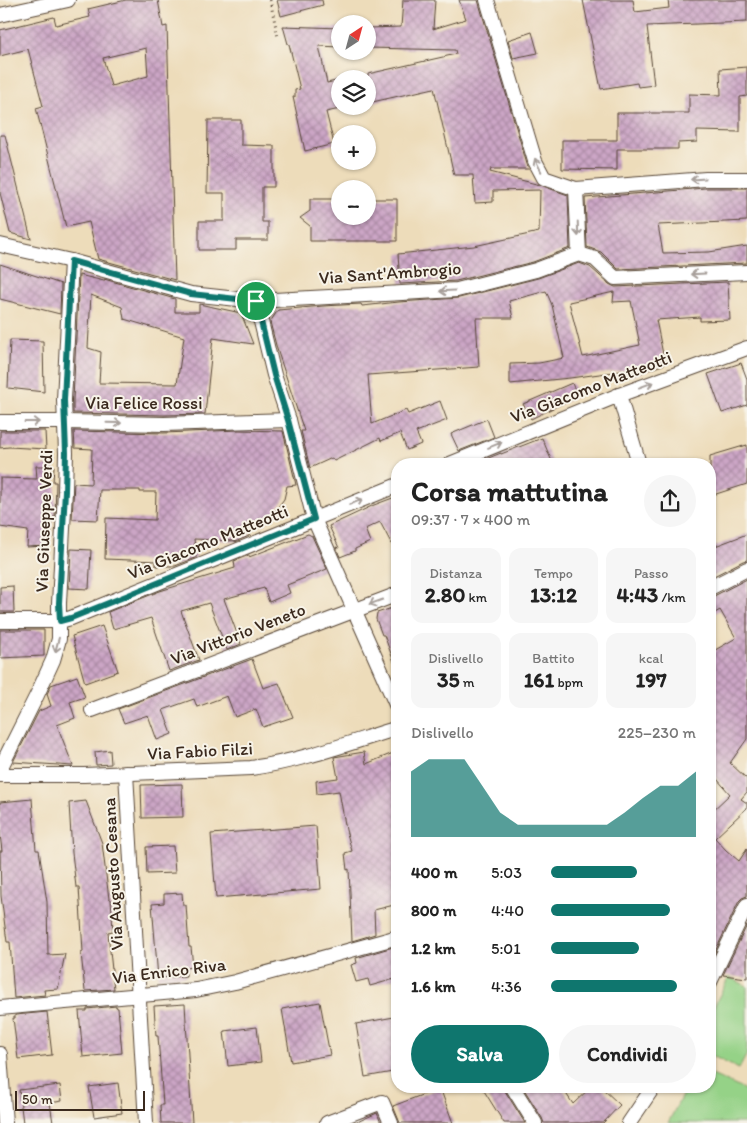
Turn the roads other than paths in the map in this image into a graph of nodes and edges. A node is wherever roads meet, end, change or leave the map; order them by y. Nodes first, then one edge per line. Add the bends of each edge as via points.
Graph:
1 (68, 0) edge
2 (487, 0) edge
3 (0, 15) edge
4 (747, 179) edge
5 (576, 189) junction
6 (0, 245) edge
7 (579, 254) junction
8 (71, 261) junction
9 (747, 272) edge
10 (256, 301) junction
11 (747, 348) edge
12 (619, 395) junction
13 (288, 420) junction
14 (0, 422) edge
15 (65, 422) junction
16 (465, 458) edge
17 (637, 458) edge
18 (391, 488) edge
19 (314, 519) junction
20 (747, 570) edge
21 (716, 585) edge
22 (391, 597) edge
23 (354, 610) junction
24 (0, 621) edge
25 (60, 621) junction
26 (391, 693) edge
27 (92, 710) dead end
28 (391, 730) edge
29 (0, 769) edge
30 (126, 773) junction
31 (0, 775) edge
32 (747, 905) edge
33 (391, 939) edge
34 (716, 970) edge
35 (138, 995) junction
36 (0, 1008) edge
37 (0, 1054) edge
38 (516, 1093) edge
39 (649, 1093) edge
40 (5, 1123) edge
41 (146, 1123) edge
42 (327, 1123) edge
43 (391, 1123) edge
44 (535, 1123) edge
45 (629, 1123) edge

1 - 3 street
5 -> 2 street via 544,178 535,161
4 -> 5 street
5 -> 7 street
6 - 8 street, Via Sant'Ambrogio
9 -> 7 street via 615,278 595,259
7 -> 10 street, Via Sant'Ambrogio via 536,270 457,290
8 - 10 street, Via Sant'Ambrogio via 191,294
8 - 15 street, Via Giuseppe Verdi
10 - 13 street
12 -> 11 street, Via Giacomo Matteotti
16 -> 12 street, Via Giacomo Matteotti
12 - 17 street
15 -> 13 street, Via Felice Rossi via 164,424
13 - 19 street
14 -> 15 street, Via Felice Rossi
15 - 25 street, Via Giuseppe Verdi
19 -> 18 street, Via Giacomo Matteotti
19 - 23 street
19 - 25 street, Via Giacomo Matteotti
20 - 21 street
22 -> 23 street, Via Vittorio Veneto
23 - 26 street
23 - 27 street, Via Vittorio Veneto
24 - 25 street, Via Giacomo Matteotti
25 -> 29 street, Via Giuseppe Verdi via 60,639 53,660
28 - 30 street, Via Fabio Filzi via 251,768
30 - 31 street, Via Fabio Filzi
30 - 35 street, Via Augusto Cesana
32 - 34 street
33 - 35 street, Via Enrico Riva via 235,982 196,990
35 - 36 street, Via Enrico Riva
35 - 41 street, Via Augusto Cesana
37 - 40 street
38 - 44 street
39 - 45 street
42 - 43 street via 382,1102

